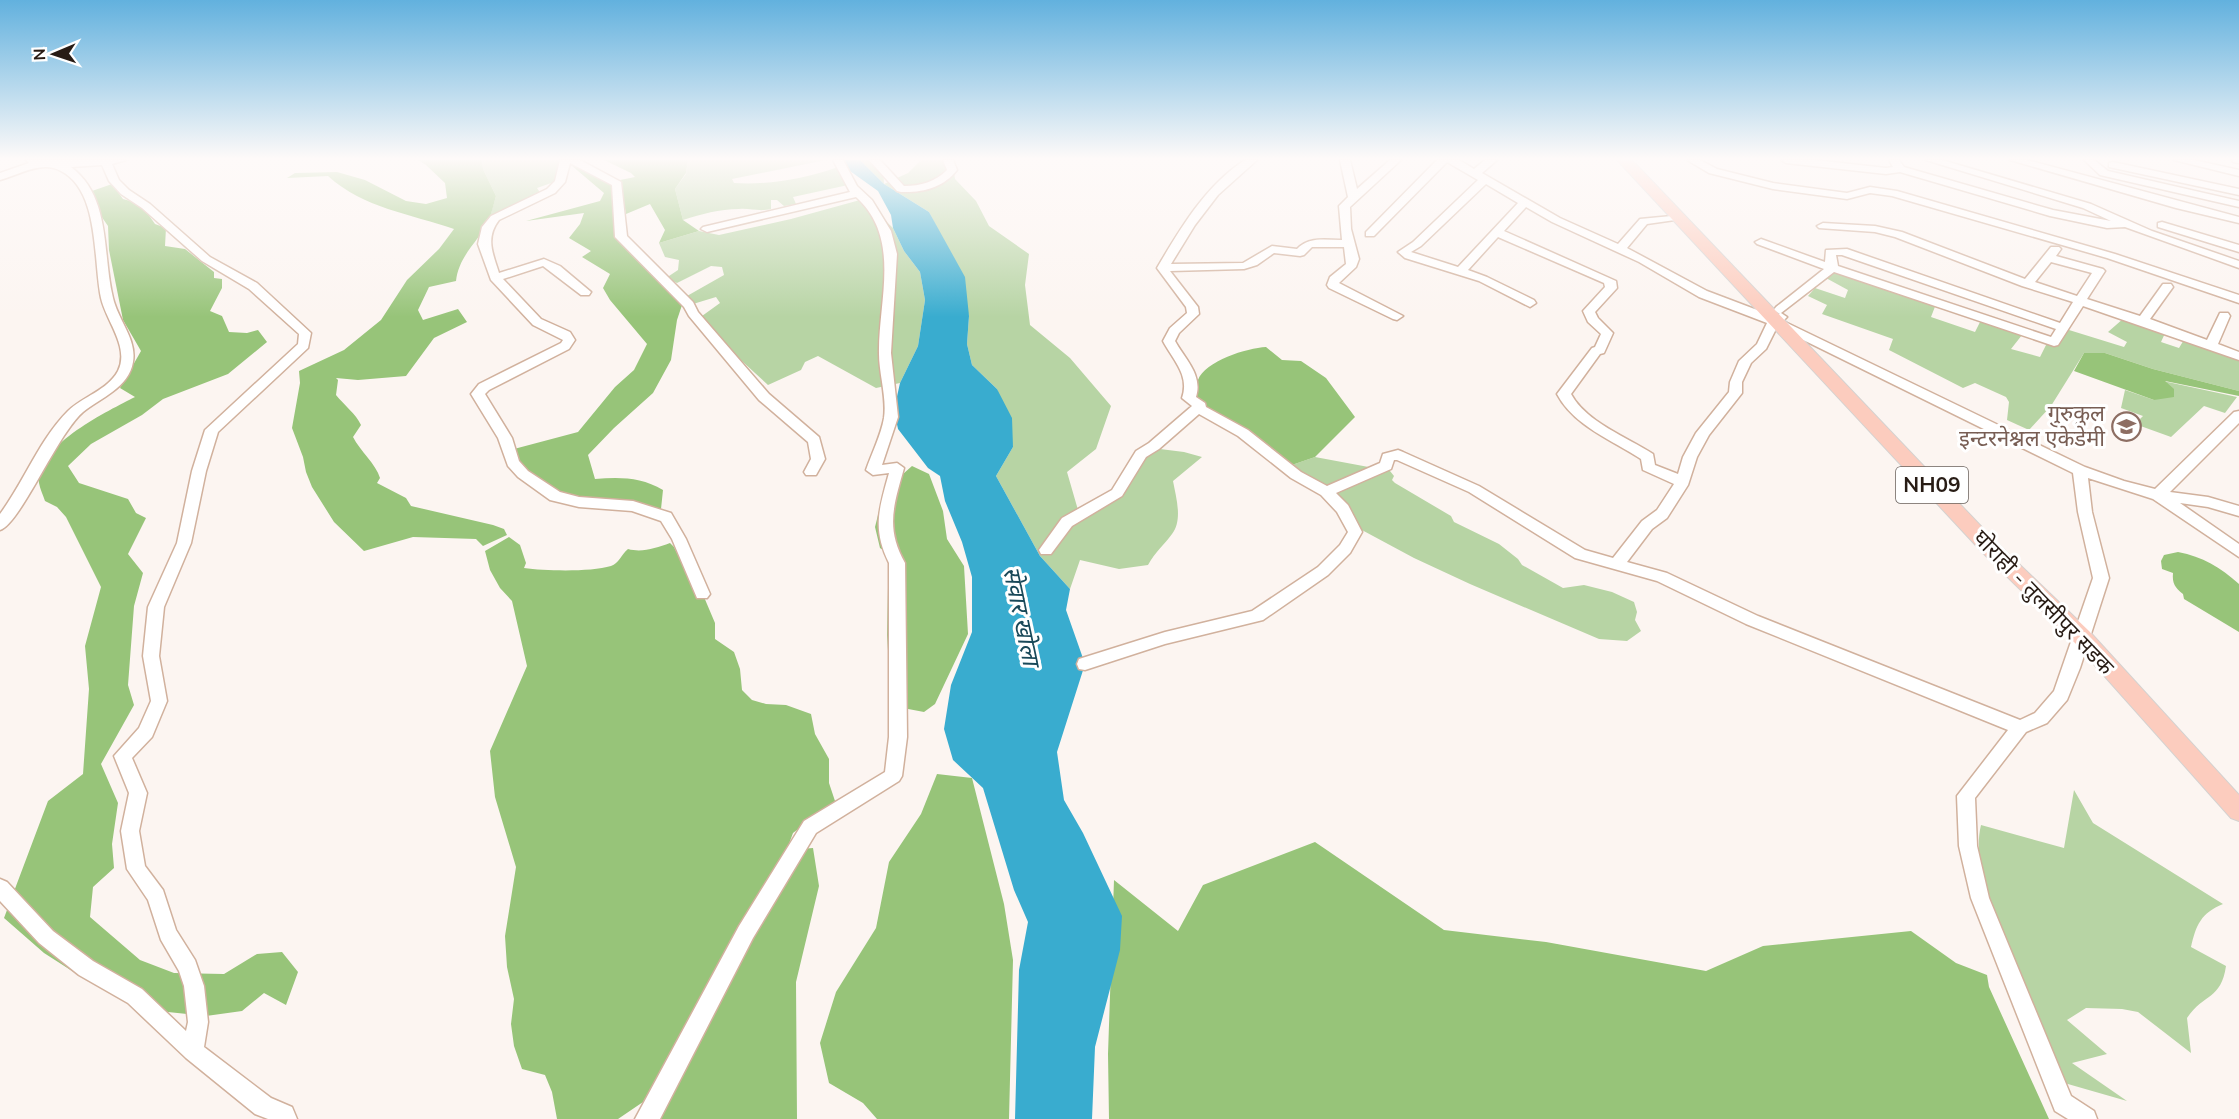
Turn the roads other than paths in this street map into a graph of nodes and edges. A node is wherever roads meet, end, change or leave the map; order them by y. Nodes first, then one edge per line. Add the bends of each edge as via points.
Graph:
1 (93, 212) edge
2 (153, 212) edge
3 (507, 212) edge
4 (619, 212) edge
5 (777, 212) edge
6 (874, 212) edge
7 (1200, 212) edge
8 (1344, 212) edge
9 (1391, 212) edge
10 (1446, 212) edge
11 (1515, 212) edge
12 (1543, 212) edge
13 (1673, 212) edge
14 (1959, 212) edge
15 (2060, 212) edge
16 (2117, 212) edge
17 (2201, 212) edge
18 (1678, 217) junction
19 (2239, 220) edge
20 (2126, 223) junction
21 (2162, 225) dead end
22 (1822, 226) dead end
23 (707, 229) dead end
24 (1496, 232) junction
25 (1370, 234) dead end
26 (2059, 241) junction
27 (1761, 242) dead end
28 (1350, 244) junction
29 (1620, 249) junction
30 (2239, 249) edge
31 (2050, 258) junction
32 (2239, 265) edge
33 (1163, 268) junction
34 (1832, 268) junction
35 (1460, 271) junction
36 (495, 278) junction
37 (2026, 284) junction
38 (2167, 287) dead end
39 (585, 292) dead end
40 (2239, 299) edge
41 (2081, 300) junction
42 (1530, 303) dead end
43 (1772, 313) junction
44 (1397, 316) dead end
45 (2224, 316) dead end
46 (2143, 321) junction
47 (2061, 327) junction
48 (2211, 345) junction
49 (2239, 356) edge
50 (1200, 406) junction
51 (2239, 415) edge
52 (2080, 470) junction
53 (812, 472) dead end
54 (1683, 482) junction
55 (1326, 492) junction
56 (2158, 495) junction
57 (2239, 511) edge
58 (0, 525) edge
59 (1046, 550) dead end
60 (2239, 552) edge
61 (1617, 564) junction
62 (702, 594) dead end
63 (2082, 637) junction
64 (1085, 664) dead end
65 (2020, 727) junction
66 (2239, 811) edge
67 (0, 888) edge
68 (193, 1050) junction
69 (2065, 1111) edge
70 (264, 1112) edge
71 (645, 1117) edge
72 (286, 1119) edge
73 (2086, 1119) edge

1 - 58 street via 100,234 107,300 128,352 125,370 104,393 74,413
2 - 68 street via 206,259 253,286 305,333 304,345 212,430 184,543 156,607 151,656 159,701 146,732 123,756 138,793 130,831 136,869 156,896 168,934 188,967 194,986 198,1022
3 - 36 street via 488,227 484,244
4 - 53 street via 621,237 689,305 764,397 814,440 818,459
5 - 23 street
6 - 71 street via 885,231 891,254 885,353 891,417 873,470 897,468 883,526 886,546 897,563 898,737 893,776 810,827 746,932
7 - 33 street
8 - 28 street
9 - 25 street
10 - 35 street via 1417,244 1404,252
11 - 24 street
12 - 29 street
13 - 18 main road, घोराही - तुलसीपुर सडक / NH09
14 - 26 street
15 - 20 street via 2100,224
16 - 20 street
17 - 19 street
18 - 29 street via 1644,221
18 - 43 main road, घोराही - तुलसीपुर सडक / NH09
20 - 32 street
21 - 30 street
22 - 37 street via 1898,234
24 - 35 street
24 - 54 street via 1610,281 1611,288 1589,311 1607,333 1600,350 1564,394 1566,403 1648,457 1648,467
26 - 31 street
26 - 40 street
27 - 34 street
28 - 33 street via 1313,243 1300,253 1272,249 1244,266
28 - 44 street via 1352,265 1334,280 1334,285
29 - 43 street via 1703,294
31 - 37 street
31 - 41 street via 2098,271
33 - 50 street via 1192,306 1193,314 1169,341 1193,380 1189,398
34 - 43 street
34 - 47 street via 2054,342
34 - 47 street via 1830,252 1843,251
35 - 42 street
36 - 39 street via 544,262
36 - 62 street via 537,322 569,340 565,346 484,387 478,394 505,438 513,463 555,496 633,506 666,517
37 - 41 street
38 - 46 street
41 - 46 street
41 - 47 street
43 - 52 street
43 - 54 street via 1761,346 1745,361 1735,393 1703,434 1690,457
43 - 63 main road, घोराही - तुलसीपुर सडक / NH09 via 1990,548
45 - 48 street
46 - 48 street
48 - 49 street
50 - 55 street via 1199,409 1243,433 1296,475
50 - 59 street via 1141,454 1117,493 1067,522
51 - 56 street
52 - 56 street
52 - 63 street via 2085,512 2101,578
54 - 61 street via 1662,514 1647,525
55 - 61 street via 1386,466 1388,457 1398,455 1474,489 1580,554
55 - 64 street via 1343,508 1354,532 1345,549 1323,571 1257,616 1165,638
56 - 57 street
56 - 60 street
61 - 65 street via 1662,577 1752,620
63 - 65 street via 2061,695 2041,718
63 - 66 main road, घोराही - तुलसीपुर सडक / NH09
65 - 69 street via 1966,796 1968,846 1980,898
67 - 68 street via 45,937 86,968 135,996
68 - 70 street
69 - 73 street
70 - 72 street via 284,1115

